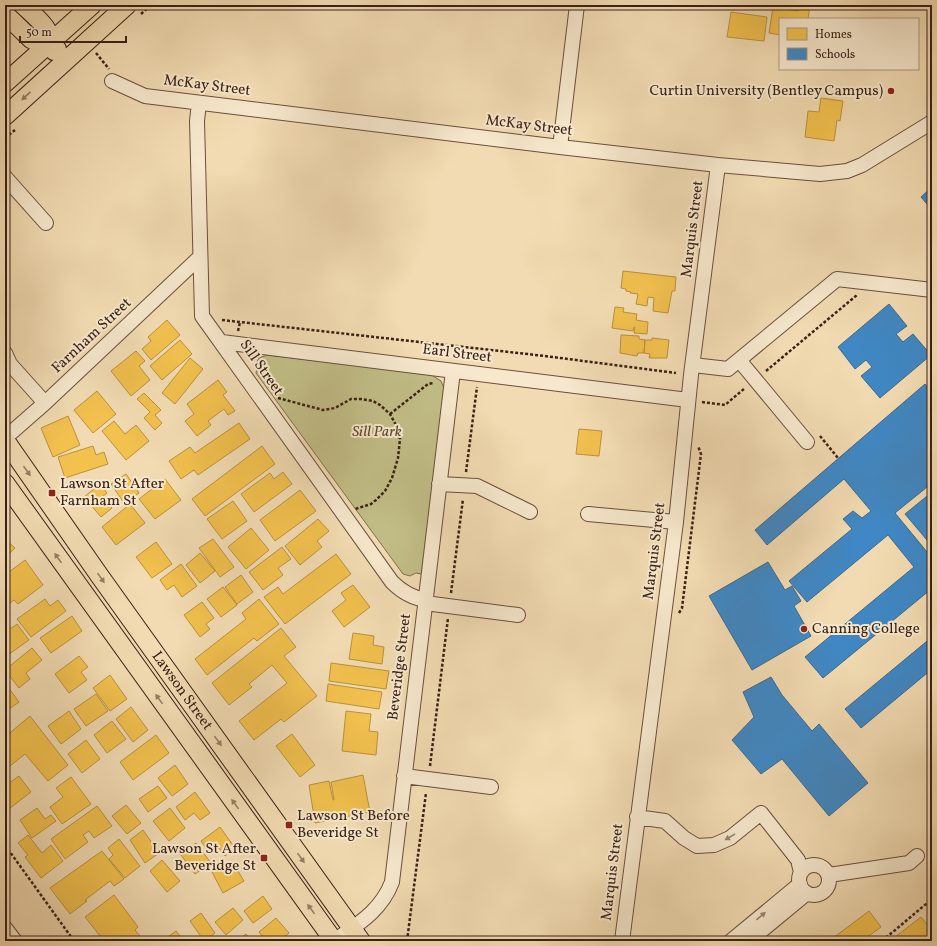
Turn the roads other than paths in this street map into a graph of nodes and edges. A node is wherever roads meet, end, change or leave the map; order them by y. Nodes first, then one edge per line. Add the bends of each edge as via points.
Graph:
1 (23, 5) edge
2 (92, 5) edge
3 (127, 5) edge
4 (576, 5) edge
5 (5, 14) edge
6 (51, 45) junction
7 (88, 48) junction
8 (47, 77) junction
9 (112, 81) road end
10 (5, 83) edge
11 (200, 103) junction
12 (5, 116) edge
13 (932, 122) edge
14 (560, 147) junction
15 (718, 165) junction
16 (5, 177) edge
17 (46, 224) dead end
18 (200, 257) junction
19 (932, 290) edge
20 (222, 342) junction
21 (5, 353) edge
22 (739, 360) junction
23 (692, 366) junction
24 (453, 371) junction
25 (694, 401) junction
26 (45, 403) junction
27 (5, 439) edge
28 (807, 442) dead end
29 (5, 483) edge
30 (439, 484) junction
31 (530, 512) dead end
32 (588, 514) dead end
33 (676, 522) junction
34 (425, 601) junction
35 (518, 615) dead end
36 (404, 776) junction
37 (491, 787) dead end
38 (637, 817) junction
39 (917, 856) dead end
40 (803, 875) junction
41 (829, 875) junction
42 (5, 928) edge
43 (356, 935) edge
44 (14, 941) edge
45 (334, 941) edge
46 (622, 941) edge
47 (731, 941) edge
48 (749, 941) edge

1 - 6 main road via 44,26
2 - 6 main road
3 - 7 main road
4 - 14 street
5 - 6 main road via 31,38
6 - 7 main road
6 - 8 main road via 53,64
6 - 10 main road
7 - 8 main road
8 -> 12 main road
9 - 11 street, McKay Street via 145,96
11 - 14 street, McKay Street
11 - 18 street, Sill Street via 197,121
13 - 15 street, McKay Street via 873,159 847,171 820,174
14 - 15 street, McKay Street
15 - 23 street, Marquis Street
16 - 17 street
18 - 20 street, Sill Street via 202,316
18 - 26 street, Farnham Street
19 - 22 street via 837,279
20 - 24 street, Earl Street
20 - 34 street, Sill Street via 392,582 403,593
21 - 26 street via 10,364
22 - 23 street via 728,369
22 - 28 street
23 - 25 street, Marquis Street
24 - 25 street, Earl Street
24 - 30 street, Beveridge Street
25 - 33 street, Marquis Street
26 - 27 street, Farnham Street
27 -> 43 main road, Lawson Street
45 -> 29 main road, Lawson Street
30 - 31 street via 477,486
30 - 34 street, Beveridge Street
32 - 33 street
33 - 38 street, Marquis Street
34 - 35 street, Sill Street
34 - 36 street, Beveridge Street
36 - 37 street
36 - 43 street, Beveridge Street via 392,882 388,892
40 -> 38 street via 761,813 730,838 714,845 697,846 665,822
38 - 46 street, Marquis Street
39 - 41 street via 909,864
40 - 41 street via 818,865
40 - 41 street via 816,895 824,891 829,884
47 -> 40 street
40 - 48 street
42 - 44 street
43 - 45 street, Beveridge Street

